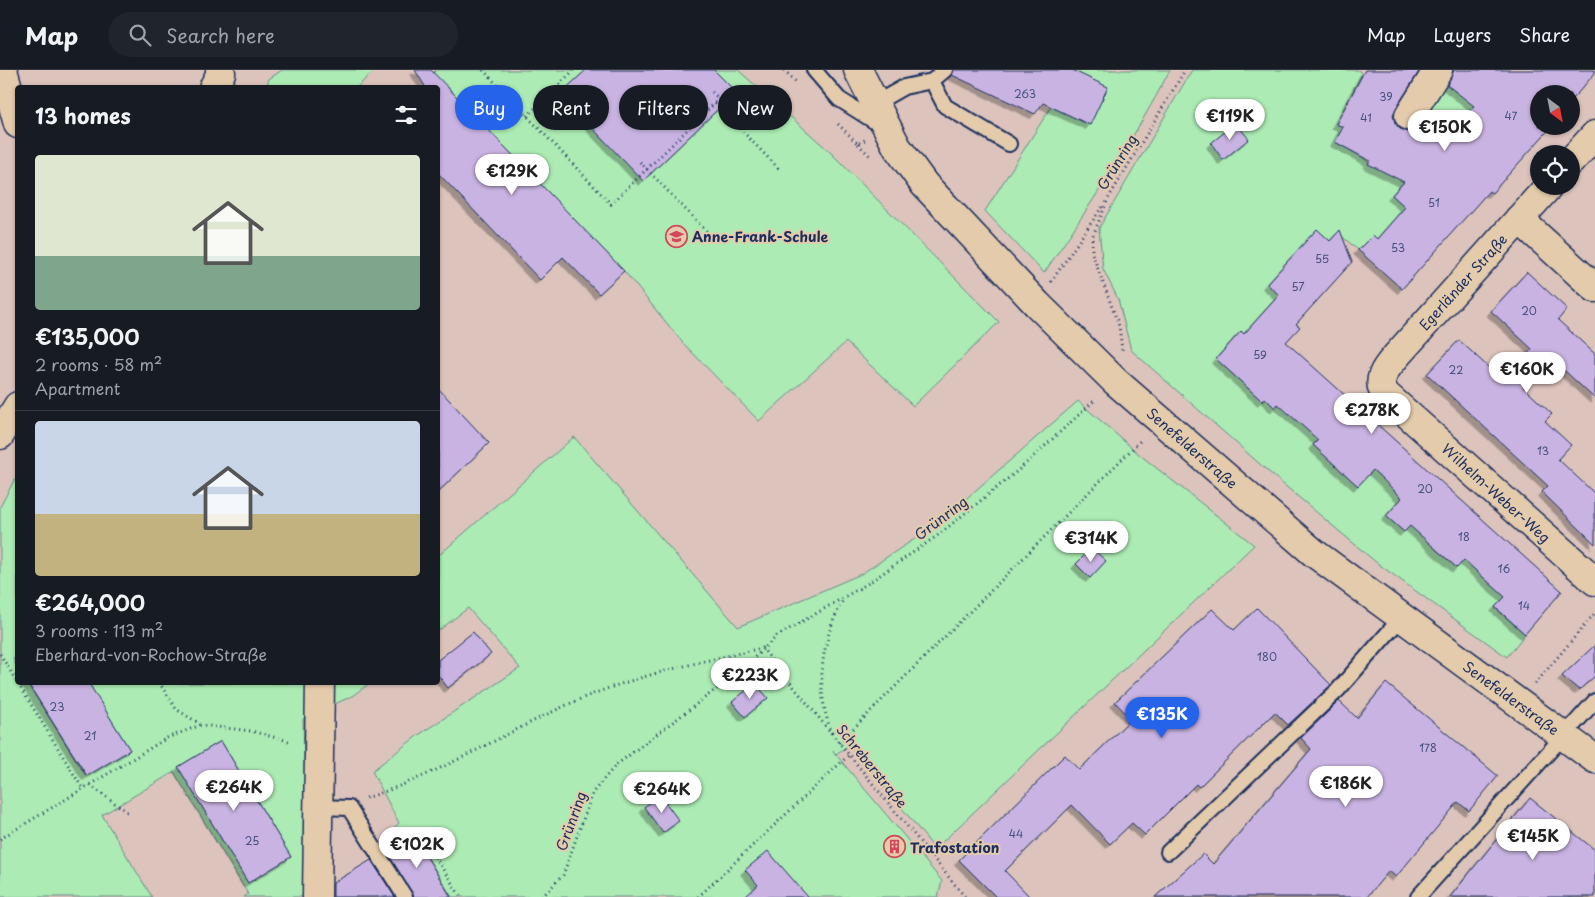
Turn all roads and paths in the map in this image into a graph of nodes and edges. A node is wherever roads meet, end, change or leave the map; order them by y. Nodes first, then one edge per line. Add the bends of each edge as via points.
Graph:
1 (3, 70) edge
2 (483, 70) edge
3 (574, 70) edge
4 (814, 70) edge
5 (858, 70) edge
6 (944, 70) edge
7 (1185, 70) edge
8 (1438, 70) edge
9 (932, 81) junction
10 (560, 84) joint
11 (712, 92) dead end
12 (715, 103) junction
13 (874, 104) junction
14 (15, 113) edge
15 (527, 116) junction
16 (1410, 116) dead end
17 (886, 128) junction
18 (1595, 135) edge
19 (1009, 144) dead end
20 (1580, 151) edge
21 (640, 162) dead end
22 (648, 169) junction
23 (780, 170) dead end
24 (1541, 195) edge
25 (1108, 199) junction
26 (1519, 219) junction
27 (710, 235) dead end
28 (1595, 288) edge
29 (1037, 304) junction
30 (1115, 381) junction
31 (1381, 381) joint
32 (15, 411) edge
33 (1160, 421) junction
34 (0, 435) edge
35 (1595, 580) edge
36 (844, 598) junction
37 (1595, 613) edge
38 (1401, 618) junction
39 (762, 648) junction
40 (0, 654) edge
41 (15, 678) edge
42 (19, 685) edge
43 (161, 685) edge
44 (320, 685) edge
45 (1595, 701) edge
46 (1518, 703) junction
47 (201, 725) junction
48 (1563, 735) junction
49 (833, 736) junction
50 (839, 743) junction
51 (319, 750) junction
52 (849, 756) junction
53 (1595, 759) edge
54 (90, 785) junction
55 (83, 789) junction
56 (358, 800) dead end
57 (318, 807) junction
58 (130, 814) dead end
59 (0, 839) edge
60 (370, 843) junction
61 (1168, 852) dead end
62 (317, 897) edge
63 (405, 897) edge
64 (460, 897) edge
65 (542, 897) edge
66 (698, 897) edge
67 (965, 897) edge
68 (1418, 897) edge

1 - 14 street
2 - 15 path
3 - 10 path
4 - 17 lane via 839,99
5 - 13 street, Senefelderstraße
6 - 9 lane
7 - 25 path, Grünring
8 - 16 street
9 - 13 lane via 904,87
9 - 19 lane via 945,106
10 - 15 path
11 - 12 path via 719,100
12 - 22 path
12 - 23 path
13 - 17 street, Senefelderstraße
15 - 22 path via 611,204
17 - 29 street, Senefelderstraße via 924,184
18 - 20 street
21 - 22 path
22 - 27 path
24 - 26 street, Egerländer Straße
25 - 29 path
25 - 30 path, Grünring via 1095,227 1091,246 1122,342 1122,361
26 - 28 street
26 - 31 street, Egerländer Straße via 1398,354 1382,374
29 - 30 street, Senefelderstraße
30 - 33 street, Senefelderstraße
30 - 36 path, Grünring via 972,509 938,536
31 - 35 street, Wilhelm-Weber-Weg via 1385,394
32 - 34 street
33 - 38 street, Senefelderstraße via 1314,553
33 - 50 path
36 - 39 path, Grünring via 800,621
36 - 49 path via 835,614 823,656 822,699
37 - 46 path
38 - 46 street, Senefelderstraße
38 - 61 lane via 1338,690
39 - 49 path, Schreberstraße
39 - 56 path via 653,673 610,687 527,724 452,764
39 - 65 path, Grünring via 739,672 603,778 587,804 571,857 562,875
40 - 41 path
42 - 55 path
43 - 47 path via 176,709
44 - 51 street
45 - 48 lane
46 - 48 street, Senefelderstraße
47 - 51 path via 251,731
47 - 54 path via 167,738
48 - 53 street, Senefelderstraße
48 - 68 lane
49 - 50 path, Schreberstraße
50 - 52 path, Schreberstraße
51 - 57 street
52 - 66 path
52 - 67 path, Schreberstraße
54 - 55 path
54 - 58 path
55 - 59 path
57 - 60 lane via 348,808
57 - 62 street
60 - 63 lane
60 - 64 path via 408,830 418,831

